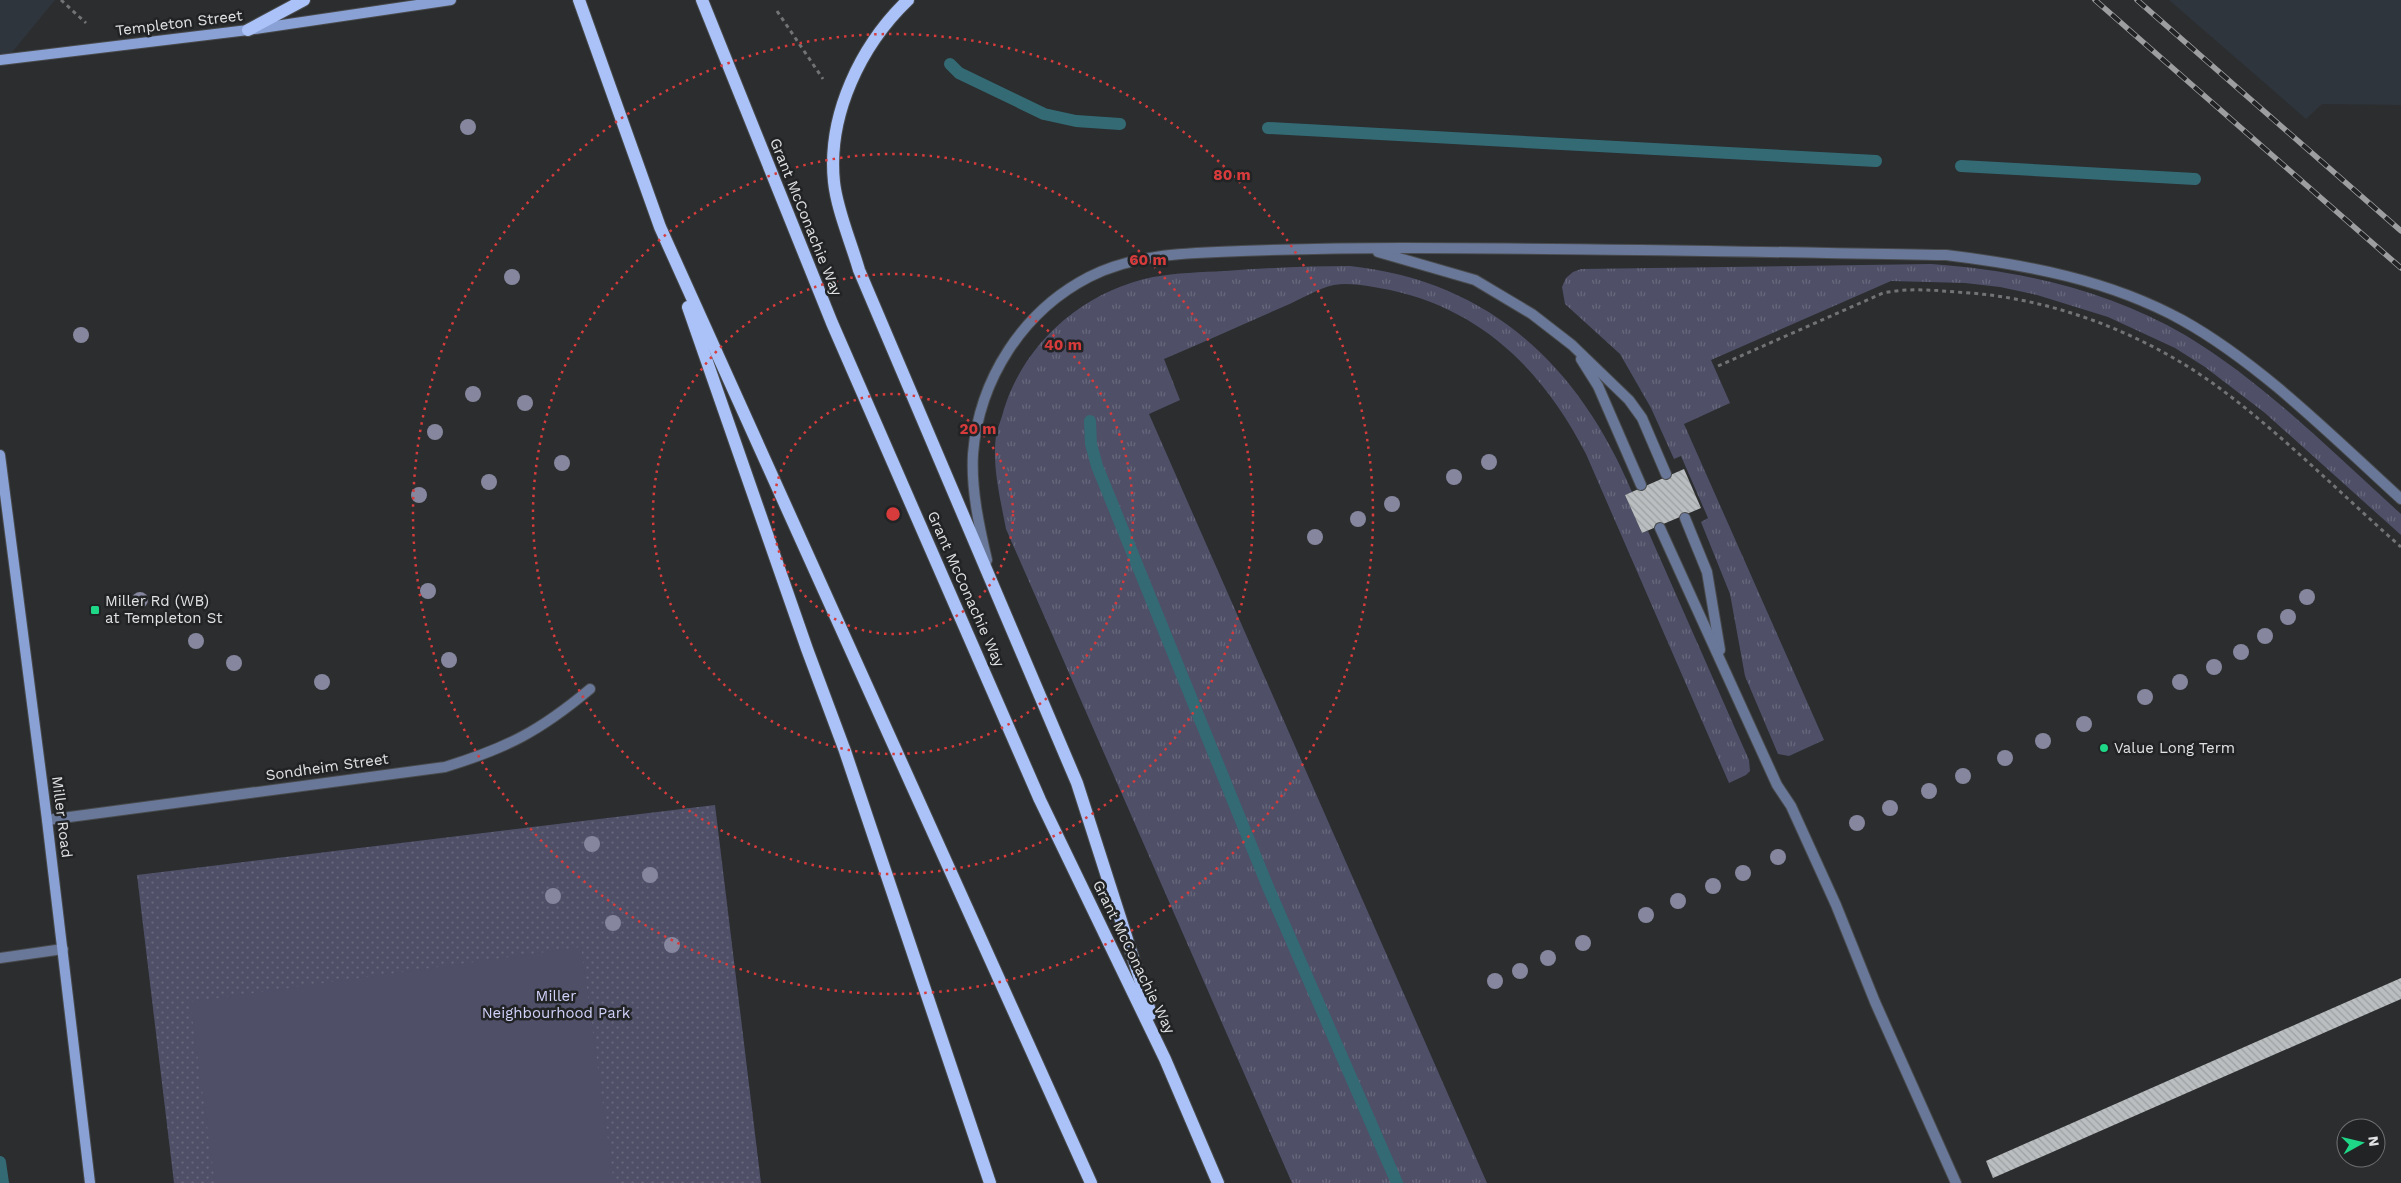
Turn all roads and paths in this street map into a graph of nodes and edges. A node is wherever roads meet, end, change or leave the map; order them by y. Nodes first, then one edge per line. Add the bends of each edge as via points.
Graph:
1 (304, 0) edge
2 (451, 0) edge
3 (579, 0) edge
4 (702, 0) edge
5 (908, 0) edge
6 (777, 11) dead end
7 (248, 30) junction
8 (0, 60) edge
9 (827, 86) dead end
10 (660, 227) junction
11 (1365, 248) junction
12 (1572, 345) junction
13 (1718, 366) dead end
14 (0, 455) edge
15 (1666, 474) dead end
16 (1642, 485) dead end
17 (2401, 499) edge
18 (1685, 518) dead end
19 (1660, 528) dead end
20 (2401, 547) edge
21 (992, 581) junction
22 (1722, 660) junction
23 (590, 689) dead end
24 (47, 820) junction
25 (63, 949) junction
26 (0, 958) edge
27 (1165, 1059) junction
28 (90, 1183) edge
29 (990, 1183) edge
30 (1092, 1183) edge
31 (1218, 1183) edge
32 (1956, 1183) edge

1 - 7 main road
2 - 7 street, Templeton Street
3 - 10 main road
4 - 27 main road, Grant McConachie Way via 832,323 1040,800
5 - 21 main road via 869,48 845,94 839,118 834,182 859,270
6 - 9 path
7 - 8 street, Templeton Street
10 - 29 main road via 849,761
10 - 30 main road
11 - 12 street via 1475,280 1532,314
11 - 17 street via 1946,255 2016,264 2076,278 2131,296 2182,320 2230,352 2280,390
11 - 21 street via 1156,257 1119,265 1092,276 1044,307 1003,358 978,421 973,456 974,489
12 - 15 street via 1630,400 1642,418
12 - 16 street via 1598,386
13 - 20 path via 1883,293 1901,289 1986,294 2047,307 2114,328 2195,372 2247,410
14 - 24 street, Miller Road
18 - 22 street via 1707,572
19 - 22 street
21 - 27 main road via 1077,783
22 - 32 street via 1777,785 1791,806 1836,905 1875,1002
23 - 24 street, Sondheim Street via 558,716 526,736 486,754 445,767
24 - 25 street, Miller Road
25 - 26 street
25 - 28 street, Miller Road
27 - 31 main road, Grant McConachie Way

